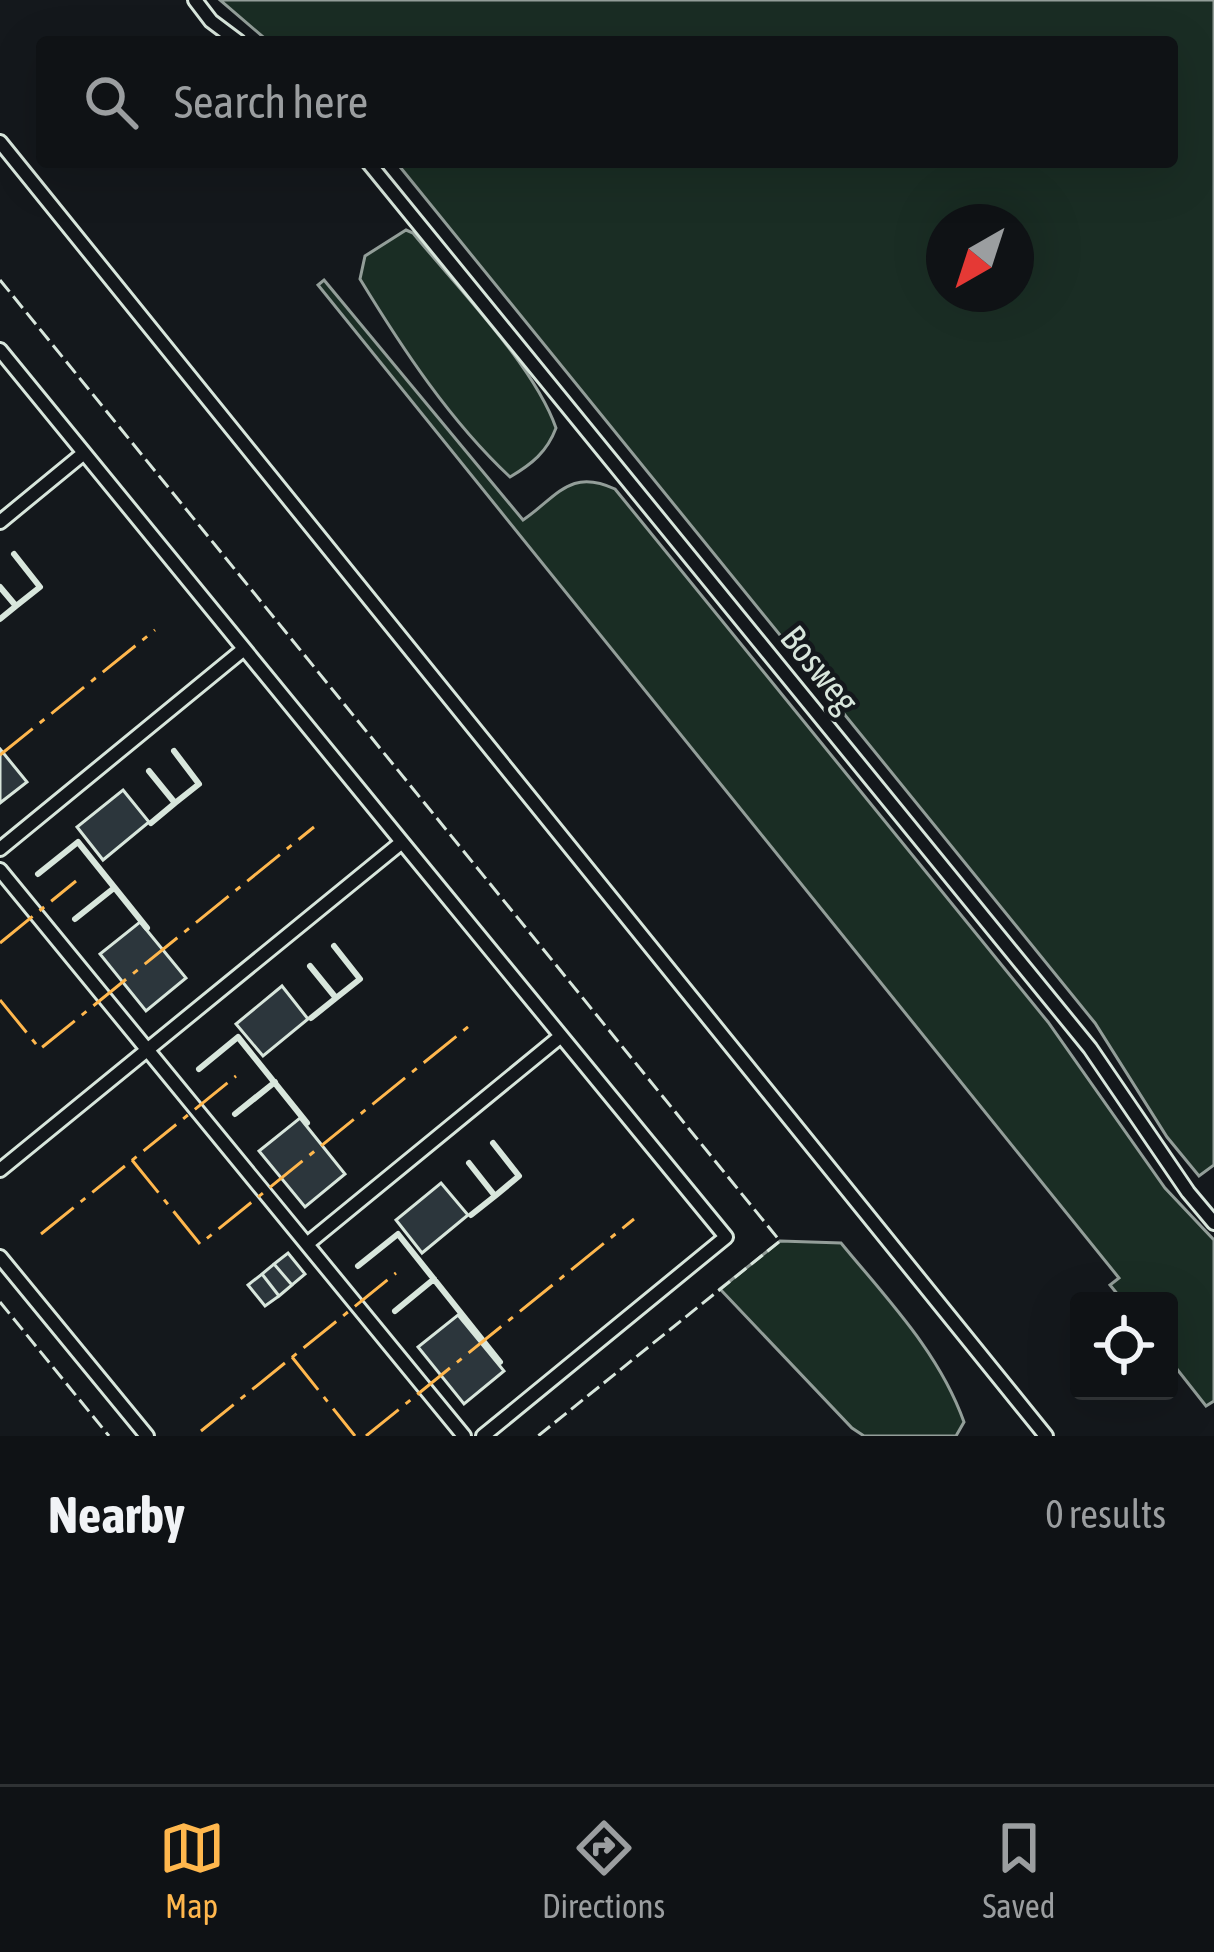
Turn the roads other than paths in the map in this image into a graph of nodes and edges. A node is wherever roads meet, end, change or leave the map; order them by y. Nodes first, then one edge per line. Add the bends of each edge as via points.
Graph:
1 (195, 0) edge
2 (231, 36) edge
3 (0, 142) edge
4 (373, 168) edge
5 (0, 350) edge
6 (84, 454) junction
7 (0, 523) edge
8 (244, 649) junction
9 (402, 842) junction
10 (0, 849) edge
11 (0, 870) edge
12 (561, 1036) junction
13 (148, 1050) junction
14 (0, 1170) edge
15 (1214, 1223) edge
16 (307, 1244) junction
17 (0, 1257) edge
18 (147, 1436) edge
19 (464, 1436) edge
20 (483, 1436) edge
21 (1046, 1436) edge

1 - 2 lane
3 - 21 lane
4 - 15 lane, Bosweg via 1090,1048
5 - 6 lane
6 - 7 lane
6 - 8 lane
8 - 9 lane
8 - 10 lane
9 - 12 lane
9 - 13 lane
11 - 13 lane
12 - 16 lane
12 - 20 lane via 726,1237
13 - 14 lane
13 - 16 lane
16 - 19 lane
17 - 18 lane

